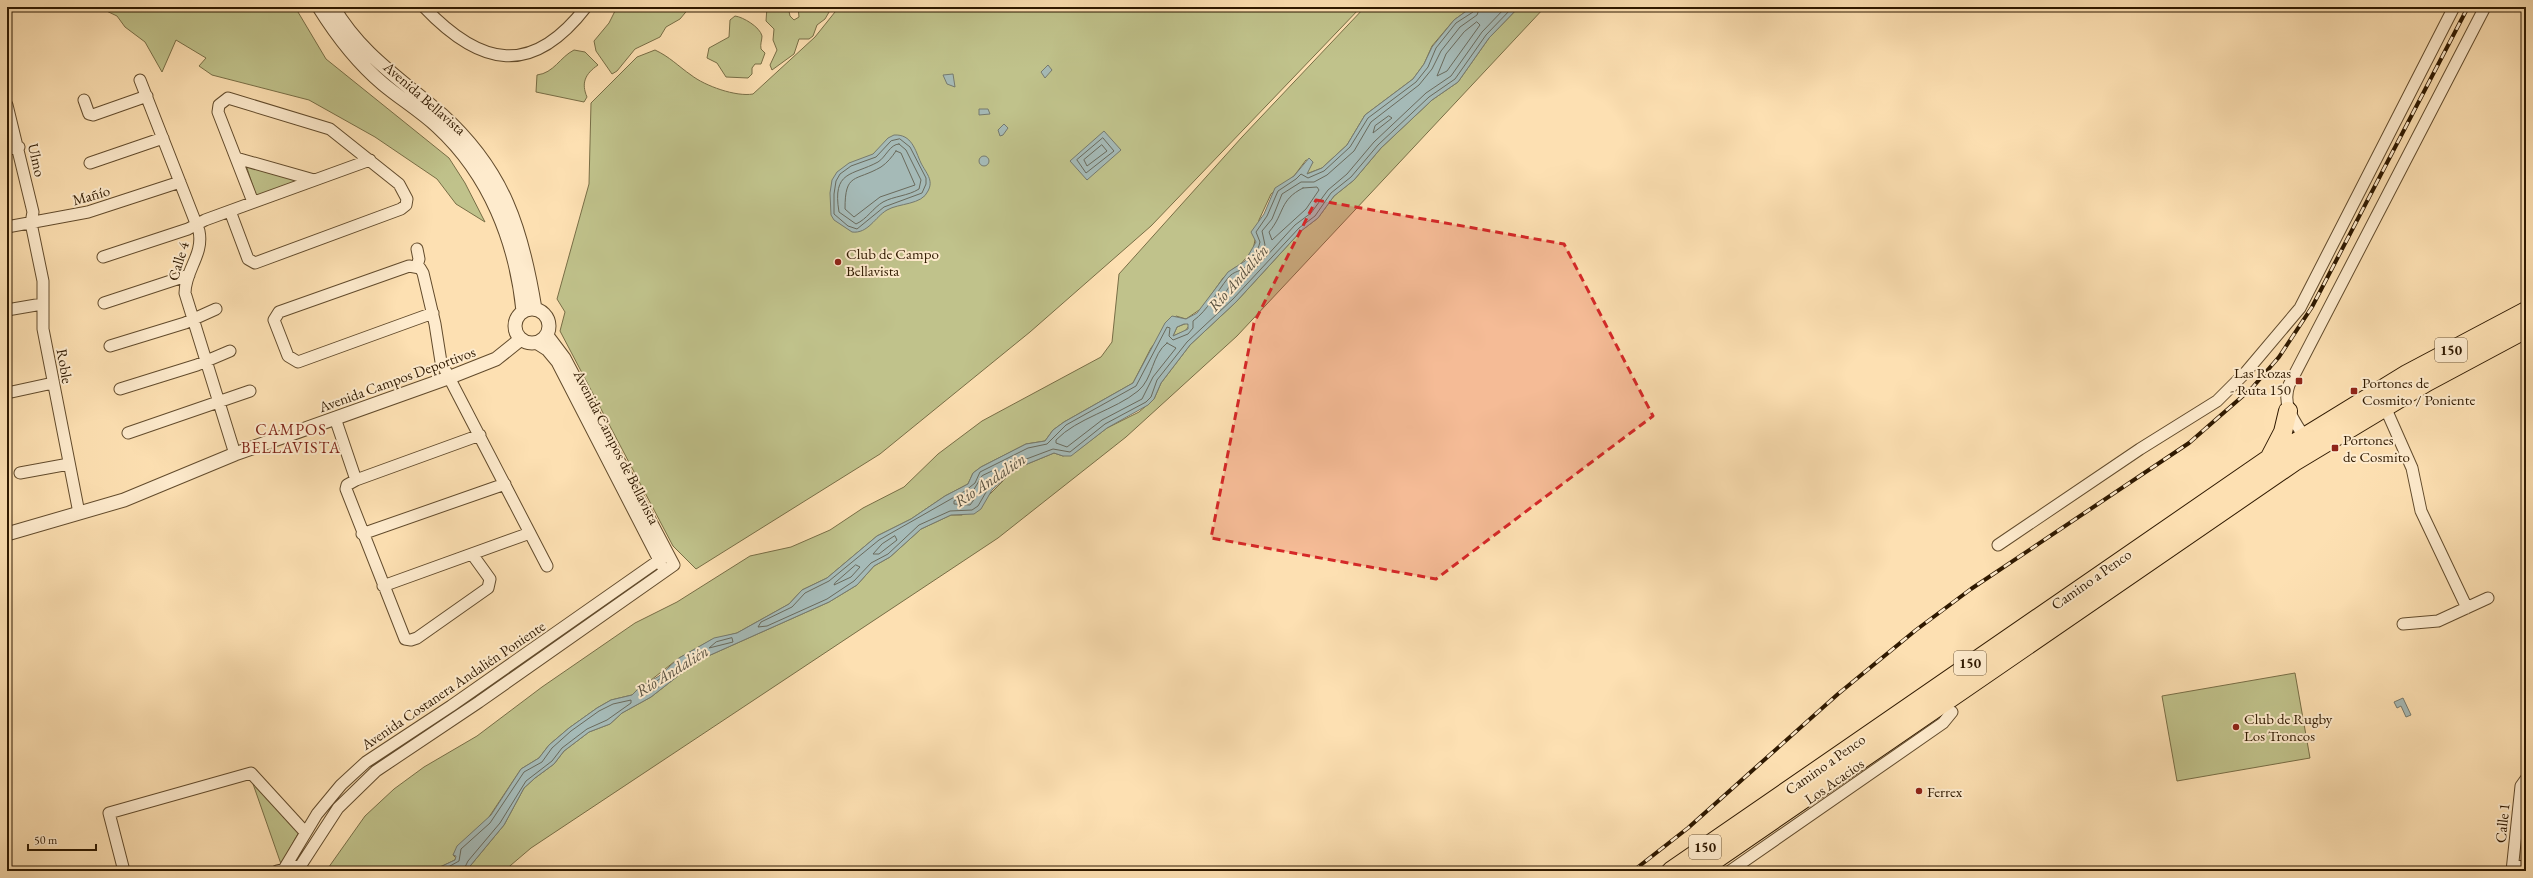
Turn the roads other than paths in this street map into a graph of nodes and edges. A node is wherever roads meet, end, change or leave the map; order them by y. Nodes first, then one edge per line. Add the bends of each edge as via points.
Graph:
1 (319, 7) edge
2 (333, 7) edge
3 (424, 7) edge
4 (586, 7) edge
5 (2454, 7) edge
6 (2483, 8) edge
7 (140, 80) dead end
8 (147, 96) junction
9 (84, 100) dead end
10 (7, 105) edge
11 (163, 138) junction
12 (19, 147) junction
13 (7, 149) edge
14 (236, 158) junction
15 (370, 160) junction
16 (90, 163) dead end
17 (314, 180) junction
18 (180, 182) junction
19 (253, 202) junction
20 (230, 211) junction
21 (31, 223) junction
22 (197, 224) junction
23 (7, 227) edge
24 (417, 249) dead end
25 (103, 257) dead end
26 (417, 266) junction
27 (189, 275) junction
28 (104, 303) dead end
29 (42, 304) junction
30 (216, 309) dead end
31 (7, 310) edge
32 (529, 310) junction
33 (2526, 311) edge
34 (433, 313) junction
35 (192, 319) junction
36 (2526, 329) edge
37 (547, 334) junction
38 (521, 339) junction
39 (536, 343) junction
40 (110, 346) dead end
41 (230, 351) dead end
42 (205, 361) junction
43 (448, 378) junction
44 (53, 383) junction
45 (120, 389) dead end
46 (250, 391) dead end
47 (7, 393) edge
48 (219, 403) junction
49 (2385, 407) junction
50 (2288, 411) junction
51 (336, 418) junction
52 (128, 433) dead end
53 (480, 435) junction
54 (2308, 443) junction
55 (235, 454) junction
56 (2270, 458) junction
57 (69, 464) junction
58 (20, 473) dead end
59 (356, 480) junction
60 (505, 484) junction
61 (79, 514) junction
62 (530, 533) junction
63 (7, 534) edge
64 (362, 534) junction
65 (1998, 545) dead end
66 (472, 554) junction
67 (663, 557) junction
68 (546, 566) dead end
69 (670, 568) joint
70 (383, 586) junction
71 (2488, 598) dead end
72 (2468, 608) junction
73 (2403, 624) dead end
74 (1954, 694) junction
75 (1952, 712) joint
76 (2525, 779) edge
77 (305, 832) junction
78 (2526, 867) edge
79 (2512, 868) edge
80 (280, 870) edge
81 (124, 871) edge
82 (1671, 871) edge
83 (1699, 871) edge
84 (1730, 871) edge

1 - 32 street, Avenida Bellavista via 338,36 360,61 384,84 438,127 456,145 478,174 509,240
2 - 32 street, Avenida Bellavista via 367,53 454,127 488,168 505,197 521,236
3 - 4 street via 474,47 496,55 514,57 529,54 547,45 568,28
5 - 65 street via 2300,308 2256,360 2217,401 2140,449
6 - 50 street via 2291,379 2286,395
7 - 8 street, Calle 4
8 - 9 street via 93,115 89,114
8 - 11 street, Calle 4
10 - 12 street, Ulmo
11 - 16 street
11 - 18 street, Calle 4
12 - 13 street
12 - 21 street, Ulmo via 33,212
14 - 15 street via 218,112 219,105 228,98 324,126 336,132
14 - 17 street
14 - 19 street
15 - 17 street
15 - 20 street via 402,189 407,199 404,207 258,262 248,259
17 - 19 street
18 - 21 street, Mañío via 88,212
18 - 22 street, Calle 4
19 - 20 street
20 - 22 street
21 - 23 street, Mañío
21 - 29 street, Roble via 41,268
22 - 25 street
22 - 27 street, Calle 4 via 200,249
24 - 26 street
26 - 34 street via 423,273
26 - 34 street via 409,266 279,312 274,317 274,323 288,356 298,362
27 - 28 street
27 - 35 street, Calle 4 via 185,293
29 - 31 street
29 - 44 street, Roble via 43,329
30 - 35 street
32 - 37 street via 543,313 549,325
32 - 38 street via 518,317 515,324 516,332
33 - 54 highway, Camino a Penco / 150 via 2407,374
34 - 43 street via 439,354
35 - 40 street
35 - 42 street, Calle 4
36 - 49 highway, Camino a Penco / 150
37 - 39 street
37 - 67 street, Avenida Campos de Bellavista via 565,358
38 - 39 street via 528,343
38 - 43 street, Avenida Campos Deportivos via 496,359
39 - 67 street, Avenida Campos de Bellavista via 547,350 557,362
41 - 42 street
42 - 45 street
42 - 48 street, Calle 4
43 - 51 street, Avenida Campos Deportivos
43 - 53 street
44 - 47 street
44 - 57 street, Roble
46 - 48 street
48 - 52 street
48 - 55 street, Calle 4
49 - 54 highway, Camino a Penco / 150
49 - 72 street via 2412,468 2424,519
50 - 54 street
50 - 56 highway via 2283,432
51 - 55 street, Avenida Campos Deportivos
51 - 59 street
53 - 59 street
53 - 60 street
54 - 56 highway, Camino a Penco / 150
54 - 74 highway, Camino a Penco / 150
55 - 61 street, Avenida Campos Deportivos via 137,495
56 - 82 highway, Camino a Penco / 150
57 - 58 street
57 - 61 street, Roble
59 - 64 street via 347,485 346,492
60 - 62 street
60 - 64 street
61 - 63 street, Avenida Campos Deportivos
62 - 66 street
62 - 68 street
64 - 70 street
66 - 70 street
66 - 70 street via 489,577 490,586 414,639 408,640 403,636
67 - 69 street, Avenida Campos de Bellavista
67 - 77 street, Avenida Costanera Andalién Poniente via 366,762 329,798
69 - 80 street, Avenida Costanera Andalién Poniente via 479,702 376,770 338,808 301,865
71 - 72 street
72 - 73 street via 2438,621
74 - 75 highway
74 - 83 highway, Camino a Penco / 150
75 - 84 street, Los Acacios via 1943,723
76 - 79 street, Calle 1 via 2521,786
77 - 80 street, Avenida Costanera Andalién Poniente
77 - 81 street via 251,773 109,813
78 - 79 street

